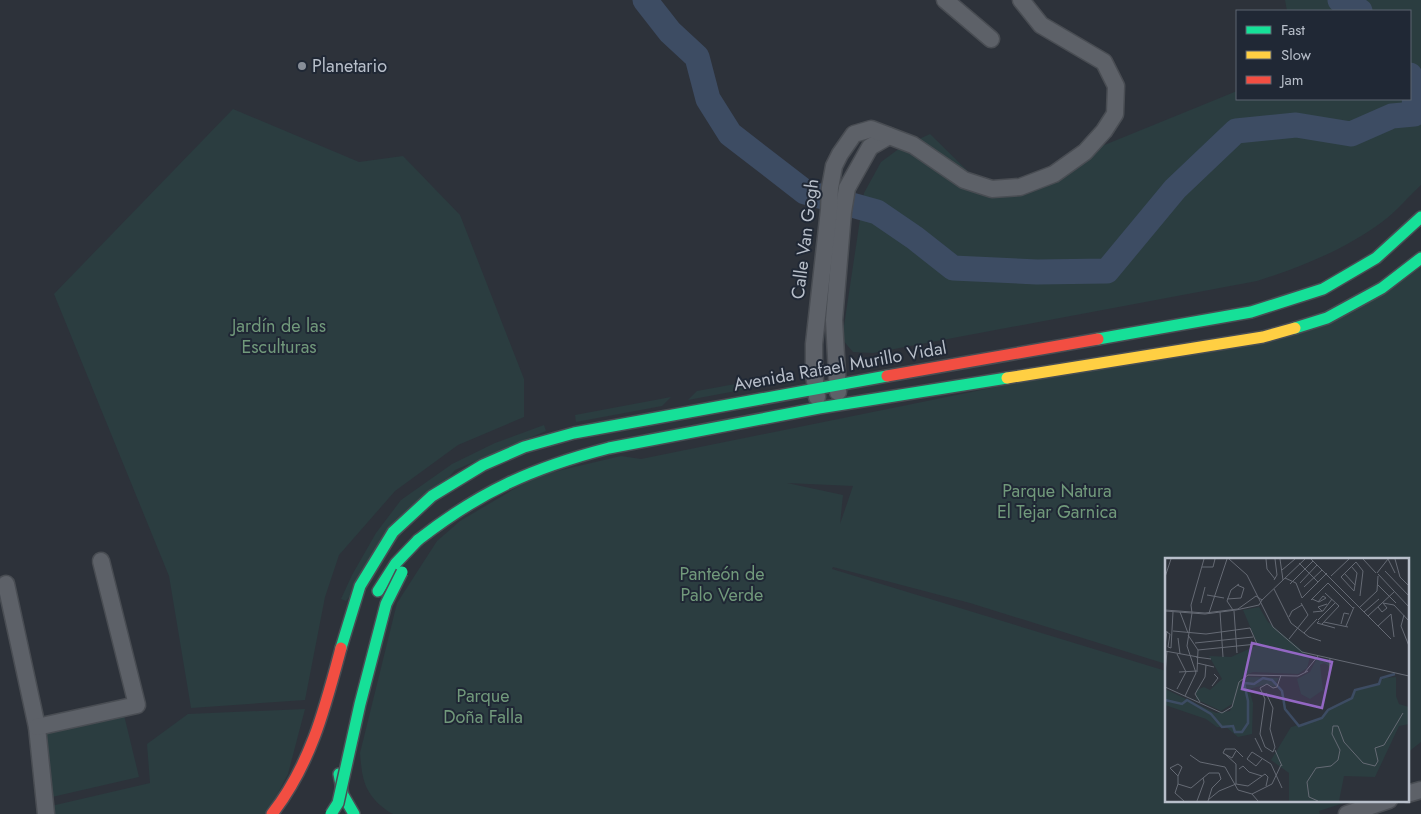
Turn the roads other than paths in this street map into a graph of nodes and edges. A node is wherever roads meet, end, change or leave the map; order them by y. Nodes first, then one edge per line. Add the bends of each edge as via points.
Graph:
1 (945, 0) edge
2 (1020, 0) edge
3 (991, 40) dead end
4 (890, 136) junction
5 (836, 211) junction
6 (1421, 217) edge
7 (1421, 258) edge
8 (816, 319) junction
9 (834, 320) junction
10 (838, 384) junction
11 (816, 388) junction
12 (839, 405) junction
13 (819, 408) junction
14 (418, 540) junction
15 (101, 561) dead end
16 (6, 584) dead end
17 (375, 599) dead end
18 (350, 697) dead end
19 (346, 715) dead end
20 (37, 727) junction
21 (342, 732) dead end
22 (1421, 790) edge
23 (1408, 794) edge
24 (1383, 802) edge
25 (46, 814) edge
26 (272, 814) edge
27 (331, 814) edge
28 (354, 814) edge
29 (1347, 814) edge

1 - 3 street
2 - 4 street via 1041,25 1104,62 1116,86 1115,114 1085,152 1054,174 1020,187 992,189 964,180 913,145
4 - 5 street, Calle Van Gogh via 870,147
4 - 5 street, Calle Van Gogh via 871,129 854,134 834,166 830,188
5 - 8 street, Calle Van Gogh
5 - 9 street, Calle Van Gogh
6 - 10 main road, Avenida Rafael Murillo Vidal via 1376,258 1323,289 1251,312
7 - 12 main road via 1382,288 1328,318 1263,337
8 - 9 street
8 - 11 street, Calle Van Gogh via 813,356
9 - 10 street, Calle Van Gogh
10 - 11 main road, Avenida Rafael Murillo Vidal
10 - 12 street, Calle Van Gogh
11 - 13 street, Calle Van Gogh
11 - 26 main road, Avenida Rafael Murillo Vidal via 558,437 524,447 483,465 432,496 393,532 360,586 321,719 301,768 285,799
12 - 13 main road
13 - 14 main road via 557,461 486,492
14 - 17 main road via 396,563
14 - 27 main road, bridge via 386,604 338,803
15 - 20 street via 137,705
16 - 20 street
18 - 19 main road
20 - 25 street
21 - 28 main road via 338,780
22 - 23 street
24 - 29 street

